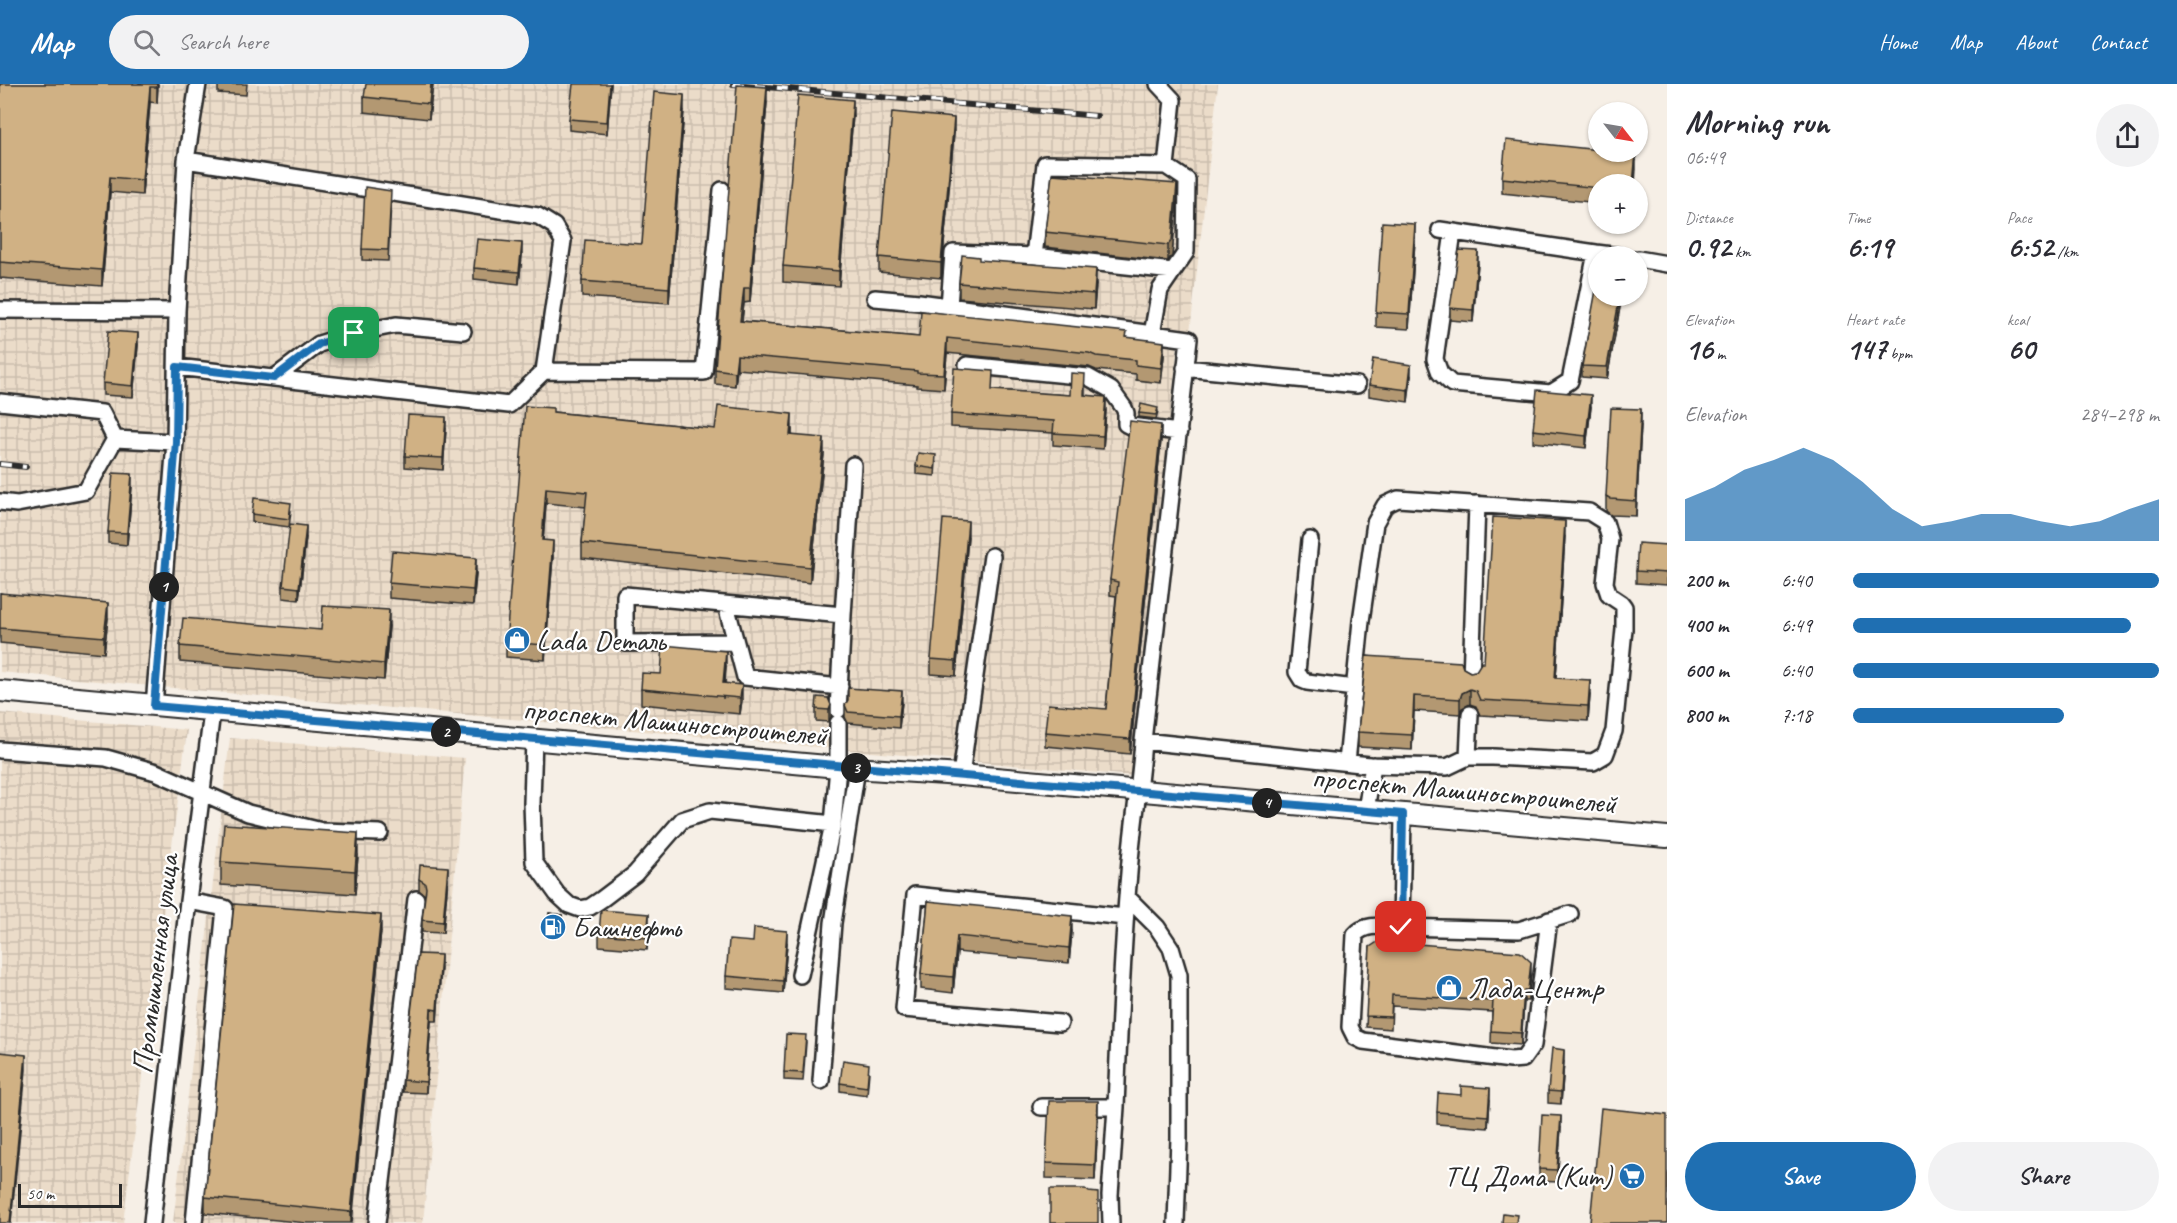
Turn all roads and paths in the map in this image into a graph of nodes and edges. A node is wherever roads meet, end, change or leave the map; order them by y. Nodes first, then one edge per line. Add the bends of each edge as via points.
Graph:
1 (198, 84) edge
2 (1158, 84) edge
3 (186, 160) junction
4 (1166, 166) junction
5 (722, 190) dead end
6 (1596, 253) joint
7 (1034, 256) junction
8 (1648, 261) edge
9 (1667, 264) edge
10 (1173, 271) junction
11 (875, 298) dead end
12 (949, 306) junction
13 (0, 310) edge
14 (177, 311) junction
15 (463, 331) dead end
16 (1152, 334) junction
17 (967, 365) dead end
18 (177, 367) junction
19 (1185, 368) junction
20 (544, 371) junction
21 (274, 378) junction
22 (1357, 385) dead end
23 (0, 402) edge
24 (1179, 432) junction
25 (115, 439) junction
26 (176, 442) junction
27 (853, 465) dead end
28 (0, 502) edge
29 (1477, 504) junction
30 (1310, 540) dead end
31 (992, 556) dead end
32 (726, 605) junction
33 (843, 615) junction
34 (735, 642) junction
35 (1471, 678) edge
36 (840, 687) junction
37 (1354, 688) junction
38 (0, 692) edge
39 (154, 706) junction
40 (212, 712) junction
41 (1470, 714) dead end
42 (534, 738) junction
43 (1143, 741) junction
44 (0, 750) edge
45 (1468, 758) junction
46 (1347, 762) junction
47 (1373, 765) junction
48 (848, 767) junction
49 (961, 775) junction
50 (1139, 792) junction
51 (203, 793) junction
52 (1366, 811) junction
53 (1403, 814) junction
54 (833, 824) junction
55 (380, 833) dead end
56 (1667, 837) edge
57 (1127, 897) junction
58 (416, 899) dead end
59 (188, 901) junction
60 (1570, 914) dead end
61 (1125, 917) junction
62 (1549, 920) junction
63 (1401, 927) junction
64 (800, 975) dead end
65 (1060, 1023) dead end
66 (821, 1081) dead end
67 (1041, 1107) dead end
68 (1116, 1107) junction
69 (1093, 1195) edge
70 (1110, 1195) junction
71 (152, 1223) edge
72 (194, 1223) edge
73 (377, 1223) edge
74 (1111, 1223) edge
75 (1176, 1223) edge

1 - 3 street
2 - 4 street via 1173,100
3 - 14 street
3 - 20 street via 538,216 554,226 563,241
4 - 7 street via 1045,164
4 - 10 street via 1187,180 1186,252
5 - 20 street via 704,372
6 - 6 street via 1570,381 1551,393 1452,384 1440,373 1435,358 1447,231
7 - 10 street
7 - 12 street via 953,253
8 - 9 street
10 - 16 street via 1160,290
11 - 12 street
12 - 16 street
13 - 14 street
14 - 18 street
15 - 21 street via 396,325 354,333 319,344
16 - 19 street via 1188,339
17 - 24 street via 1088,377 1111,390 1124,408 1126,424
18 - 21 street
18 - 26 street
19 - 22 street
19 - 24 street
20 - 21 street via 508,405
23 - 25 street via 102,413
24 - 43 street
25 - 26 street
25 - 28 street via 86,491 17,504
26 - 39 street
27 - 33 street
29 - 35 street
29 - 37 street via 1398,499 1385,505 1375,524
29 - 45 street via 1589,512 1605,522 1610,539 1605,583 1609,595 1624,607 1624,629 1614,731 1605,755 1593,762
30 - 37 street via 1298,672 1307,682
31 - 49 street
32 - 33 street
32 - 34 street
32 - 34 street via 625,595 625,643
33 - 36 street
34 - 36 street via 745,677
36 - 48 street via 838,716
37 - 46 street
38 - 39 main road, проспект Машиностроителей
39 - 40 main road, проспект Машиностроителей
40 - 42 main road, проспект Машиностроителей
40 - 51 street, Промышленная улица
41 - 45 street
42 - 48 main road, проспект Машиностроителей
42 - 54 street via 534,862 557,894 580,909 590,907 635,874 681,820 710,811
43 - 46 street
43 - 50 street
44 - 51 street via 106,758 156,772
45 - 47 street via 1447,767
46 - 47 street
47 - 52 street
48 - 49 main road, проспект Машиностроителей
48 - 54 street
48 - 66 street
49 - 50 main road, проспект Машиностроителей
50 - 52 main road, проспект Машиностроителей
50 - 57 street
51 - 55 street via 248,813 322,831
51 - 59 street, Промышленная улица
52 - 53 main road, проспект Машиностроителей
53 - 56 main road, проспект Машиностроителей
53 - 63 street
54 - 64 street
57 - 61 street
57 - 75 street via 1157,927 1171,948 1179,975
58 - 73 street
59 - 71 street, Промышленная улица
59 - 72 street via 225,908
60 - 62 street
61 - 65 street via 915,895 904,1009
61 - 68 street
62 - 63 street via 1519,930
62 - 63 street via 1533,1045 1523,1059 1511,1060 1355,1037 1350,1027 1355,935 1371,926
67 - 68 street
68 - 70 street
69 - 70 street
70 - 74 street

